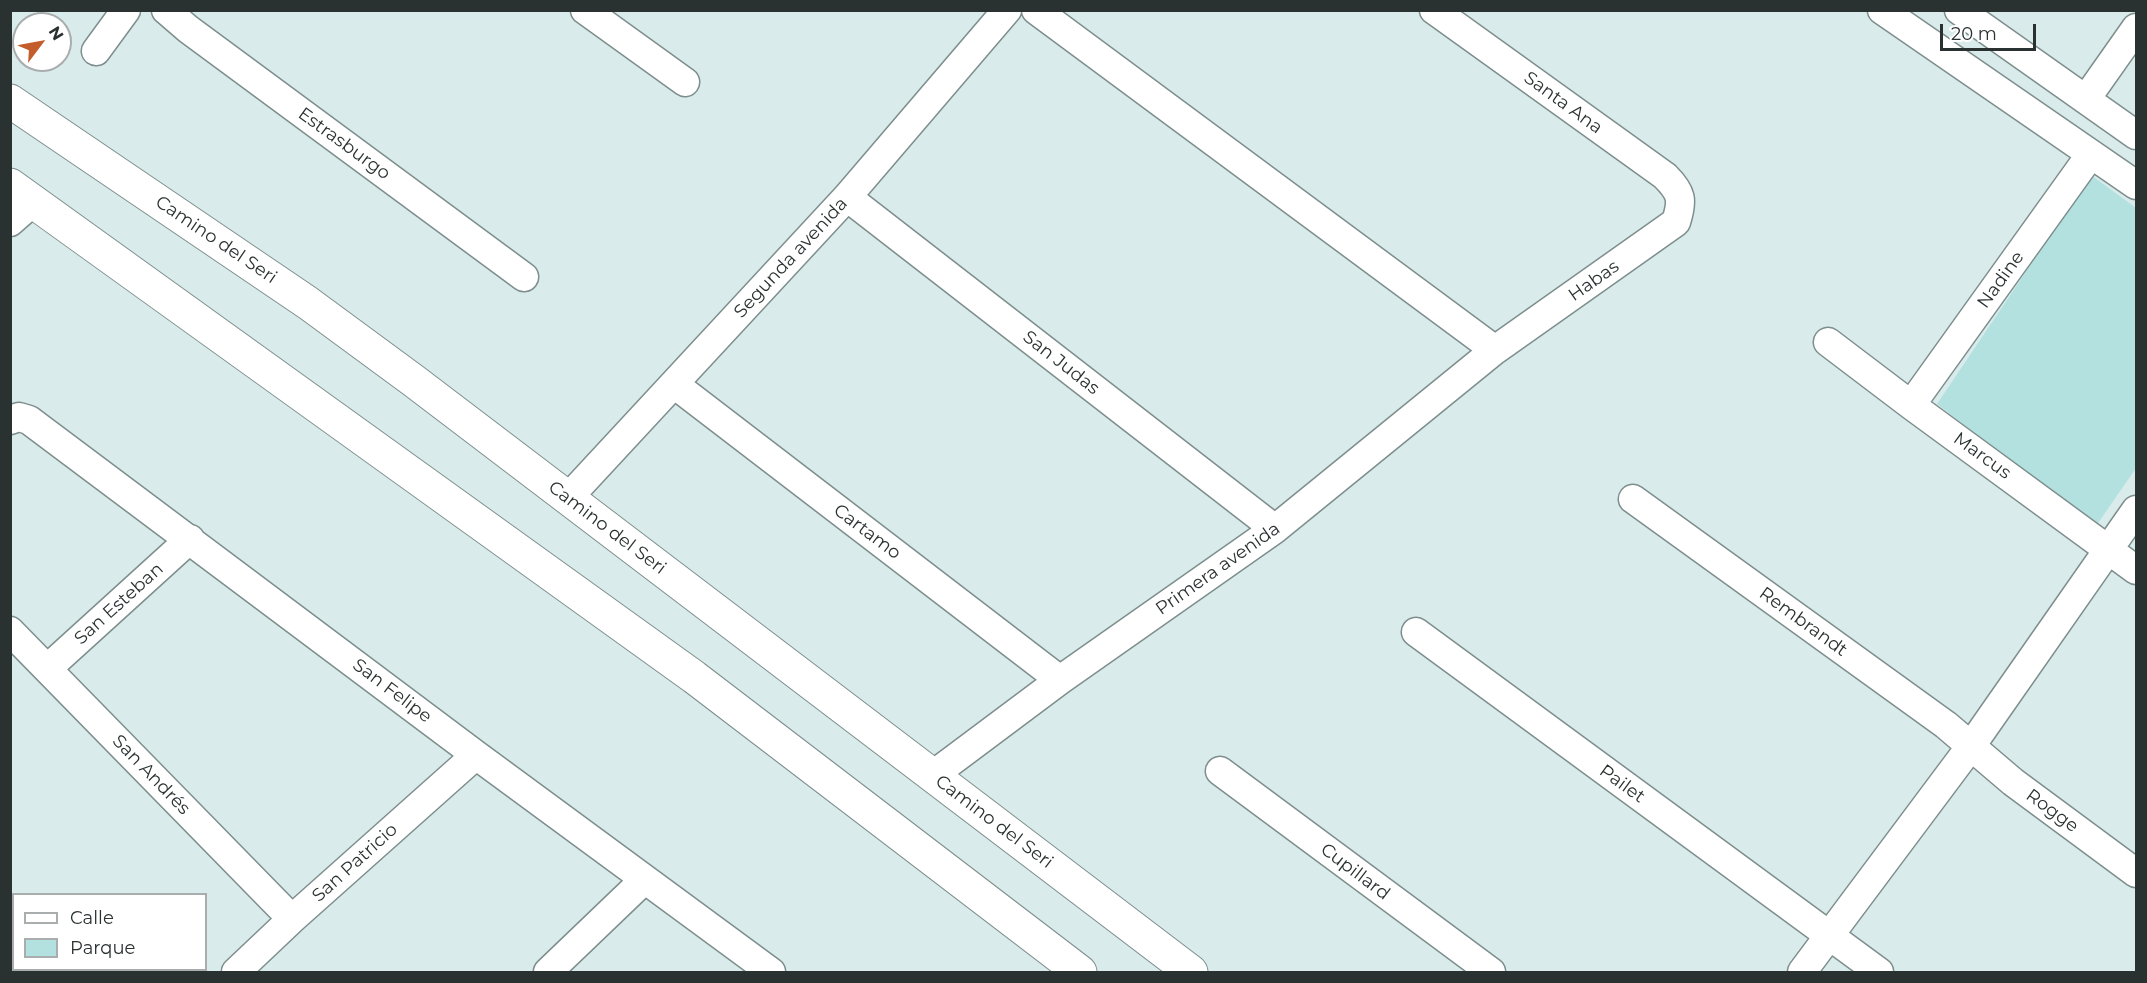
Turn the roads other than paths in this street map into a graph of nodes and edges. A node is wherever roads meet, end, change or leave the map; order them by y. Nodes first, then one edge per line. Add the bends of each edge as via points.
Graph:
1 (126, 10) edge
2 (166, 10) edge
3 (585, 10) edge
4 (1007, 10) edge
5 (1036, 10) edge
6 (1434, 10) edge
7 (1882, 10) edge
8 (1959, 10) edge
9 (2136, 28) edge
10 (96, 51) dead end
11 (685, 82) dead end
12 (2092, 91) junction
13 (10, 101) edge
14 (2136, 135) edge
15 (2091, 154) junction
16 (2136, 185) edge
17 (847, 197) junction
18 (18, 202) edge
19 (1682, 204) joint
20 (524, 277) dead end
21 (1828, 342) dead end
22 (1495, 350) junction
23 (675, 384) junction
24 (1911, 405) junction
25 (10, 420) edge
26 (567, 499) junction
27 (1633, 499) dead end
28 (2136, 510) edge
29 (1275, 529) junction
30 (190, 539) junction
31 (2109, 549) junction
32 (2136, 570) edge
33 (10, 631) edge
34 (1416, 632) dead end
35 (48, 668) junction
36 (1060, 680) junction
37 (1971, 746) junction
38 (476, 755) junction
39 (1220, 771) dead end
40 (933, 775) junction
41 (2136, 873) edge
42 (644, 880) junction
43 (292, 920) junction
44 (1829, 935) junction
45 (236, 972) edge
46 (548, 972) edge
47 (771, 972) edge
48 (1080, 972) edge
49 (1191, 972) edge
50 (1491, 972) edge
51 (1802, 972) edge
52 (1880, 972) edge

1 - 10 street
2 - 20 street, Estrasburgo
3 - 11 street
4 - 17 street, Segunda avenida
5 - 22 street
6 - 19 street, Santa Ana via 1665,176 1676,188
7 - 15 street
8 - 12 street
9 - 12 street
12 - 14 street
13 - 26 main road, Camino del Seri via 308,303
15 - 16 street
15 - 24 street, Nadine
17 - 23 street, Segunda avenida
17 - 29 street, San Judas
18 - 48 main road via 694,677
19 - 22 street, Habas via 1676,222
21 - 24 street, Marcus
22 - 29 street, Primera avenida
23 - 26 street, Segunda avenida
23 - 36 street, Cartamo
24 - 31 street, Marcus
25 - 30 street, San Felipe via 29,420
26 - 40 main road, Camino del Seri
27 - 37 street, Rembrandt
28 - 31 street
29 - 36 street, Primera avenida
30 - 35 street, San Esteban
30 - 38 street, San Felipe
31 - 32 street, Marcus
31 - 37 street
33 - 35 street, San Andrés
34 - 44 street, Pailet
35 - 43 street, San Andrés
36 - 40 street, Primera avenida
37 - 41 street, Rogge
37 - 44 street
38 - 42 street, San Felipe
38 - 43 street, San Patricio
39 - 50 street, Cupillard
40 - 49 main road, Camino del Seri
42 - 46 street
42 - 47 street, San Felipe
43 - 45 street, San Patricio
44 - 51 street
44 - 52 street, Pailet

